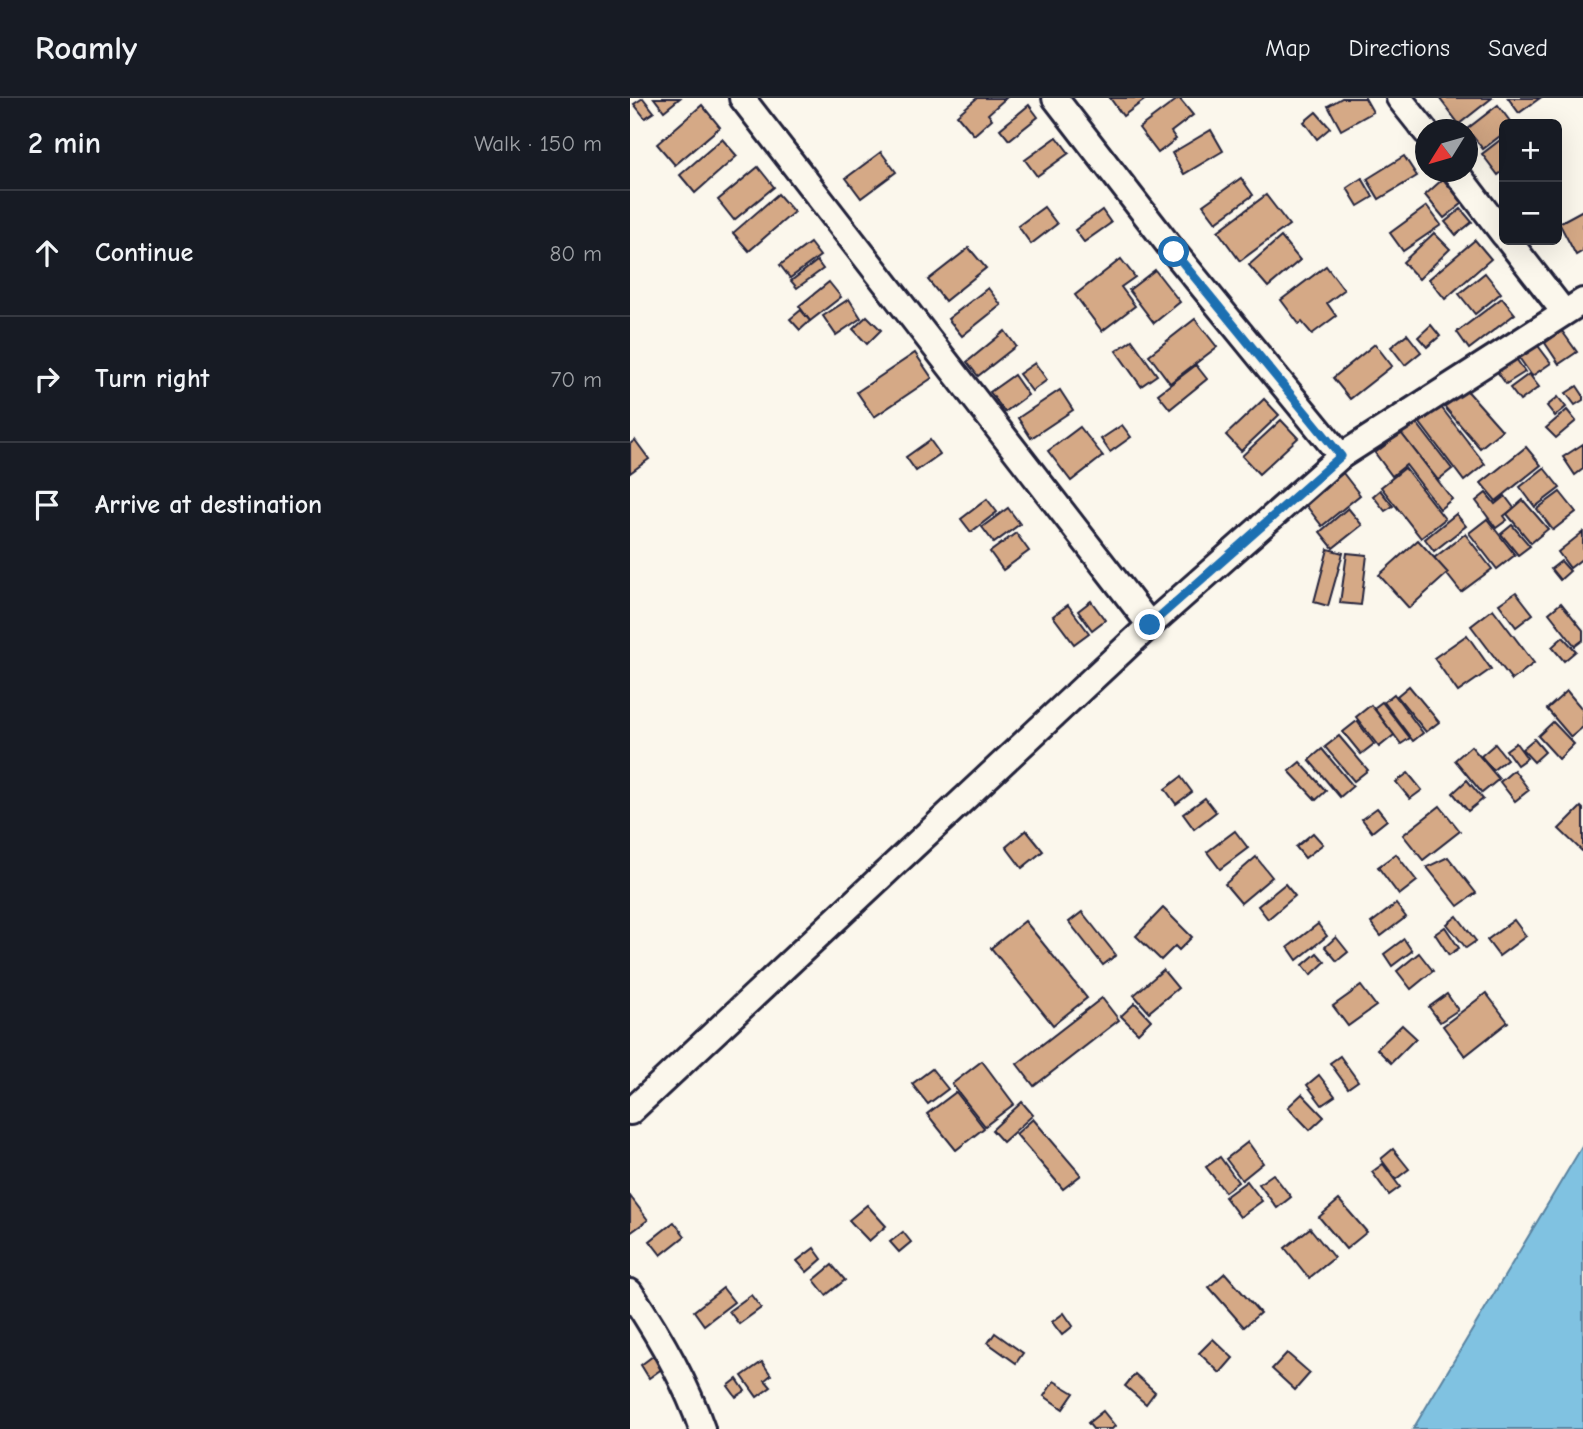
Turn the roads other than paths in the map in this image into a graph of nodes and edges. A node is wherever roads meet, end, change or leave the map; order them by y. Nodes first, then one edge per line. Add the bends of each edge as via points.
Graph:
1 (742, 98) edge
2 (1055, 98) edge
3 (1399, 98) edge
4 (1416, 119) edge
5 (1464, 182) edge
6 (1499, 228) edge
7 (1513, 245) edge
8 (1573, 306) edge
9 (1341, 456) junction
10 (1150, 625) junction
11 (630, 1112) edge
12 (630, 1292) edge
13 (702, 1429) edge

1 - 10 street
2 - 9 street
3 - 4 street
5 - 6 street
7 - 8 street
8 - 9 street
9 - 10 street
10 - 11 street
12 - 13 street via 691,1396

